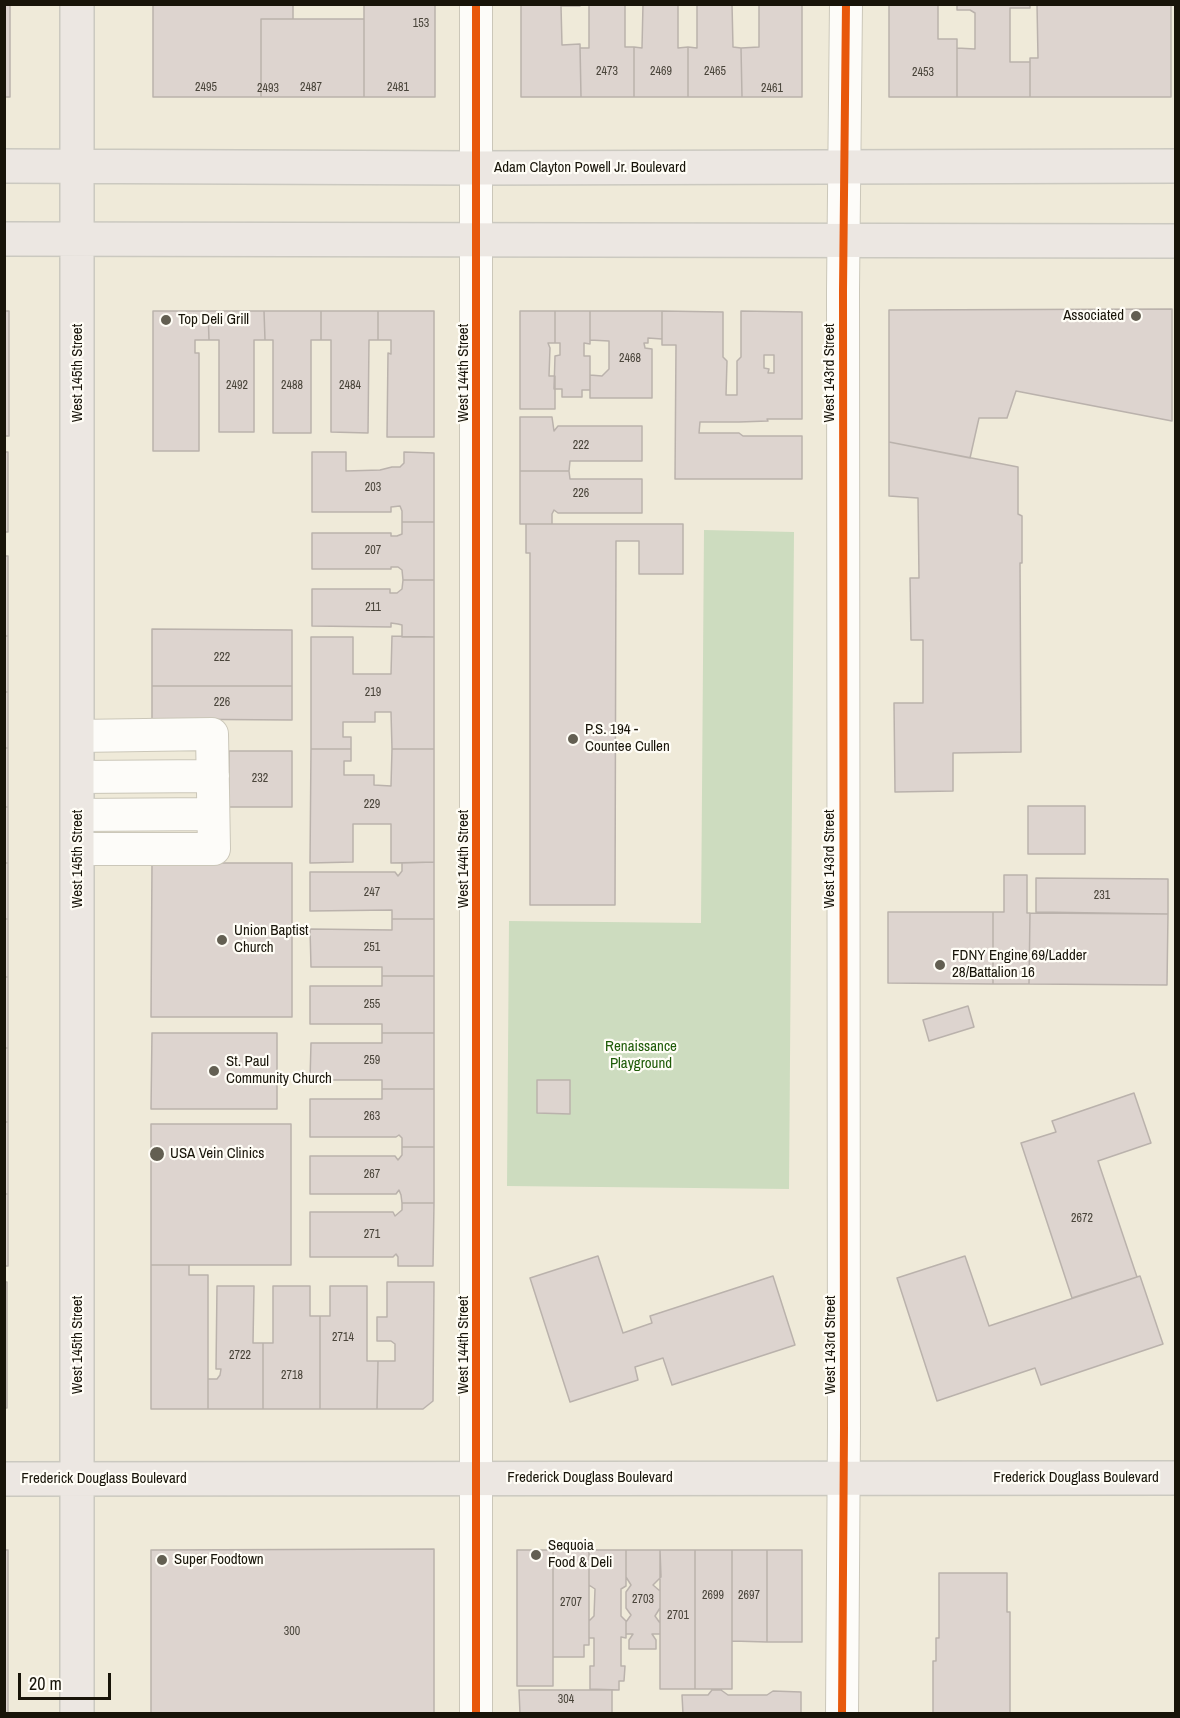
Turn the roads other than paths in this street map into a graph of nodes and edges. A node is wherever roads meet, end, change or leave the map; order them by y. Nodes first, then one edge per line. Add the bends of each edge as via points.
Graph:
1 (77, 4) edge
2 (476, 4) edge
3 (846, 4) edge
4 (4, 166) edge
5 (1176, 166) edge
6 (78, 167) junction
7 (476, 168) junction
8 (845, 168) junction
9 (4, 239) edge
10 (78, 239) junction
11 (477, 239) junction
12 (844, 240) junction
13 (1176, 241) edge
14 (78, 736) junction
15 (213, 776) junction
16 (78, 777) junction
17 (213, 814) junction
18 (78, 815) junction
19 (78, 849) junction
20 (477, 1478) junction
21 (844, 1478) junction
22 (1176, 1478) edge
23 (4, 1479) edge
24 (78, 1479) junction
25 (77, 1713) edge
26 (476, 1713) edge
27 (842, 1713) edge

1 - 6 main road, West 145th Street
2 - 7 street, West 144th Street
3 - 8 street, West 143rd Street
4 - 6 main road, Adam Clayton Powell Jr. Boulevard
5 - 8 main road, Adam Clayton Powell Jr. Boulevard
6 - 7 main road, Adam Clayton Powell Jr. Boulevard
6 - 10 main road, West 145th Street
7 - 8 main road, Adam Clayton Powell Jr. Boulevard
7 - 11 street, West 144th Street
8 - 12 street, West 143rd Street
9 - 10 main road
10 - 11 main road
10 - 14 main road, West 145th Street
11 - 12 main road
11 - 20 street, West 144th Street
12 - 13 main road
12 - 21 street, West 143rd Street
14 - 15 street via 212,735
14 - 16 main road, West 145th Street
15 - 16 street
15 - 17 street
16 - 18 main road, West 145th Street
17 - 18 street
17 - 19 street via 213,849
18 - 19 main road, West 145th Street
19 - 24 main road, West 145th Street
20 - 21 main road, Frederick Douglass Boulevard
20 - 24 main road, Frederick Douglass Boulevard
20 - 26 street, West 144th Street
21 - 22 main road, Frederick Douglass Boulevard
21 - 27 street, West 143rd Street
23 - 24 main road, Frederick Douglass Boulevard
24 - 25 main road, West 145th Street

